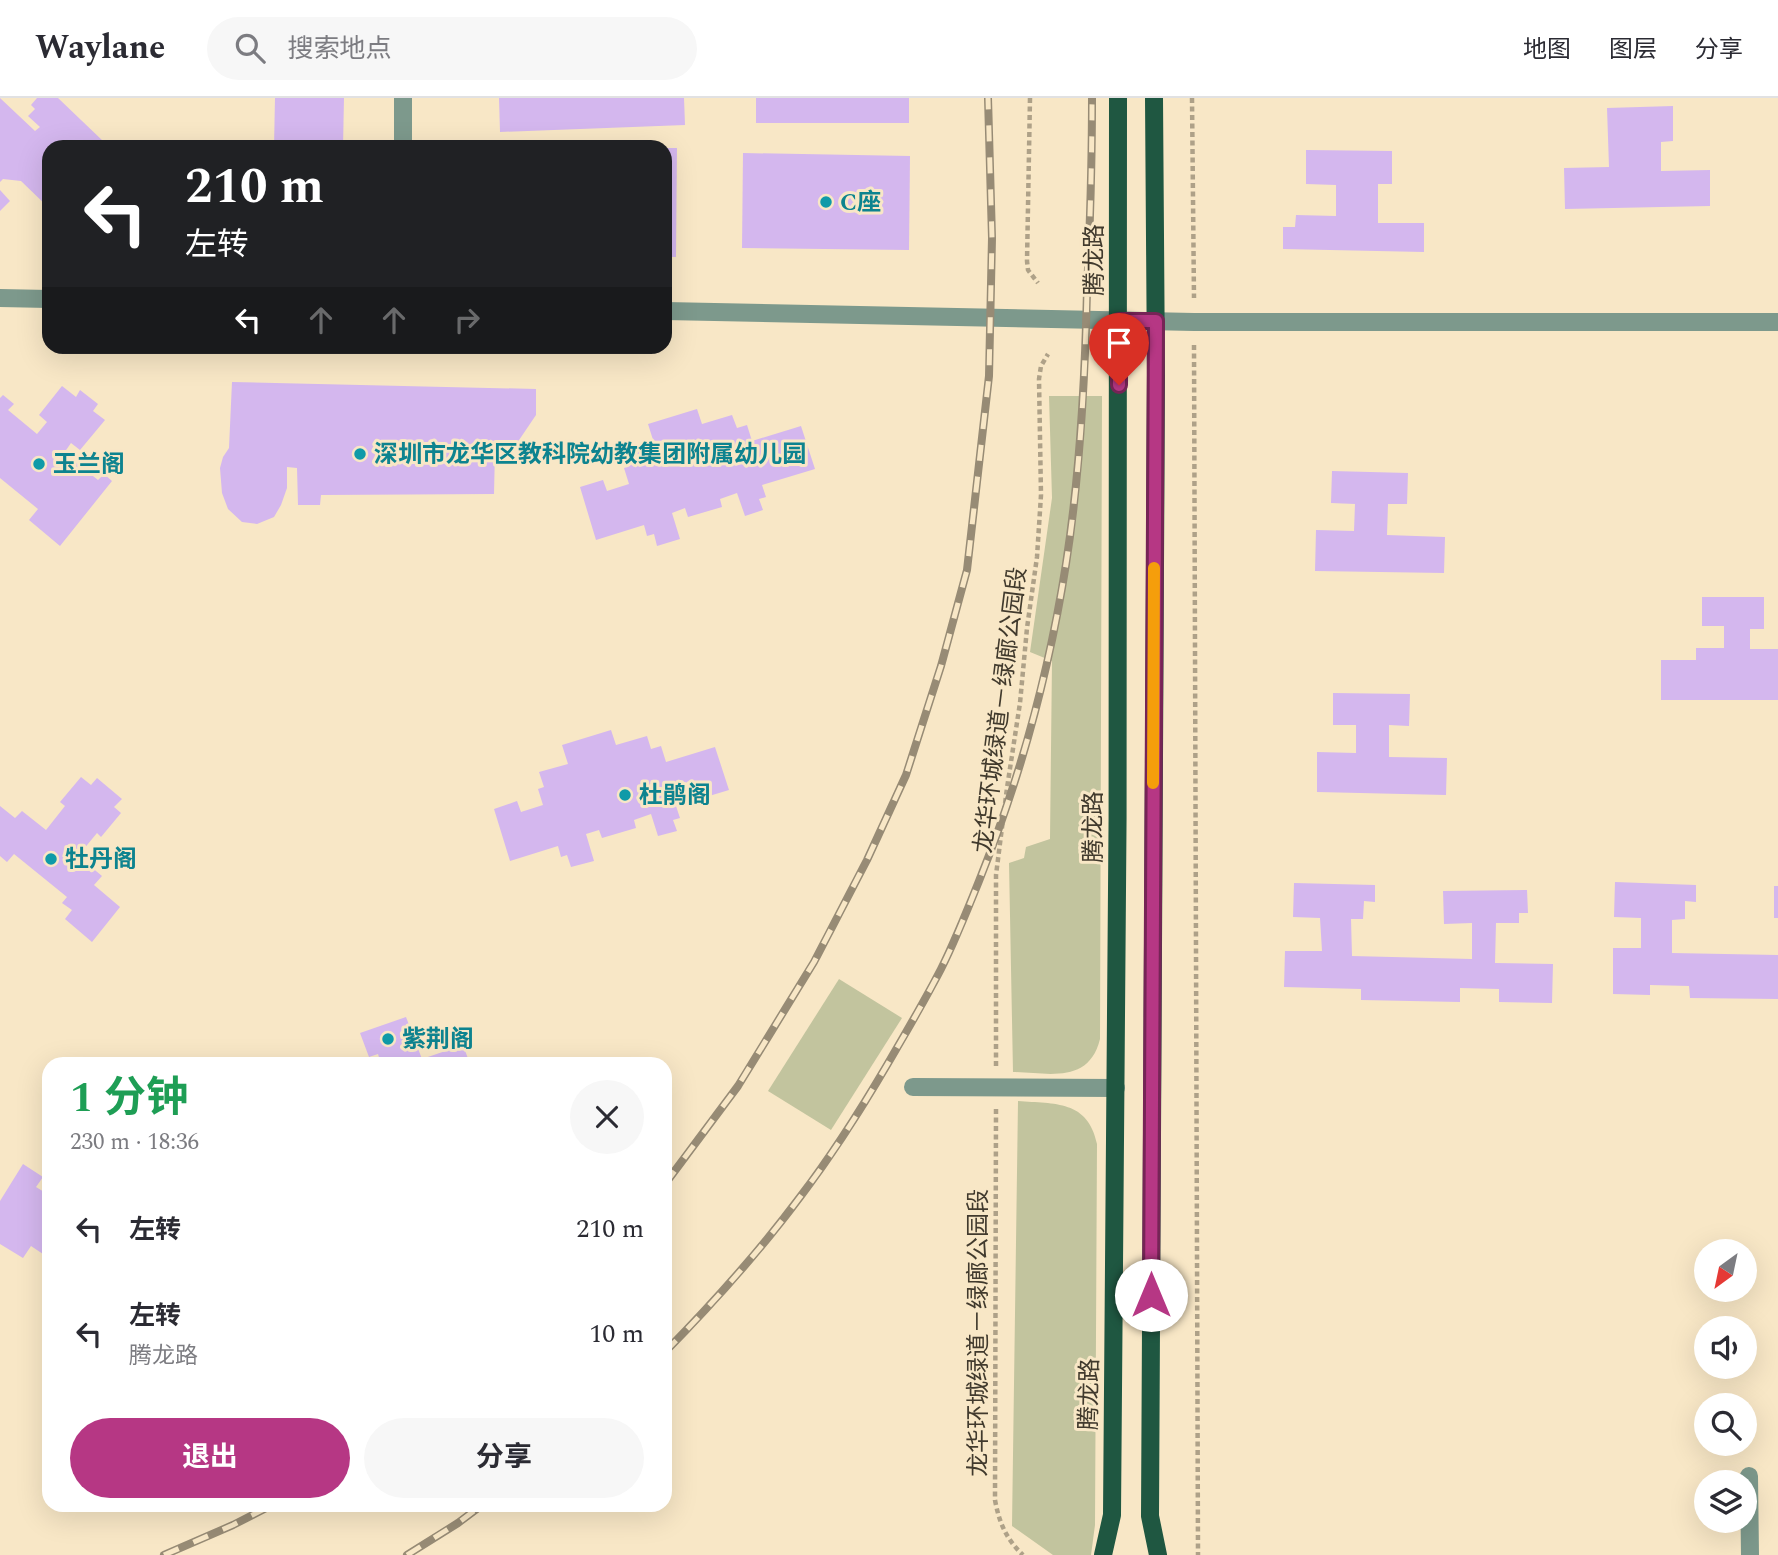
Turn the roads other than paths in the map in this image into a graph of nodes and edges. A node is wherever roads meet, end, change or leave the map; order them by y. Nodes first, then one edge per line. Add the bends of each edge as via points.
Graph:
1 (403, 98) edge
2 (1118, 98) edge
3 (1154, 98) edge
4 (403, 140) edge
5 (0, 298) edge
6 (42, 299) edge
7 (672, 311) edge
8 (1119, 321) junction
9 (1156, 321) junction
10 (1778, 322) edge
11 (913, 1087) dead end
12 (1116, 1088) junction
13 (1750, 1533) edge
14 (1103, 1555) edge
15 (1158, 1555) edge
16 (1750, 1555) edge

1 - 4 street
2 - 8 main road, 腾龙路
3 - 9 main road
5 - 6 street
7 - 8 street
8 - 9 street
8 - 12 main road, 腾龙路
9 - 10 street
9 - 15 main road via 1150,1516
11 - 12 street
12 - 14 main road, 腾龙路 via 1112,1515
13 - 16 street

